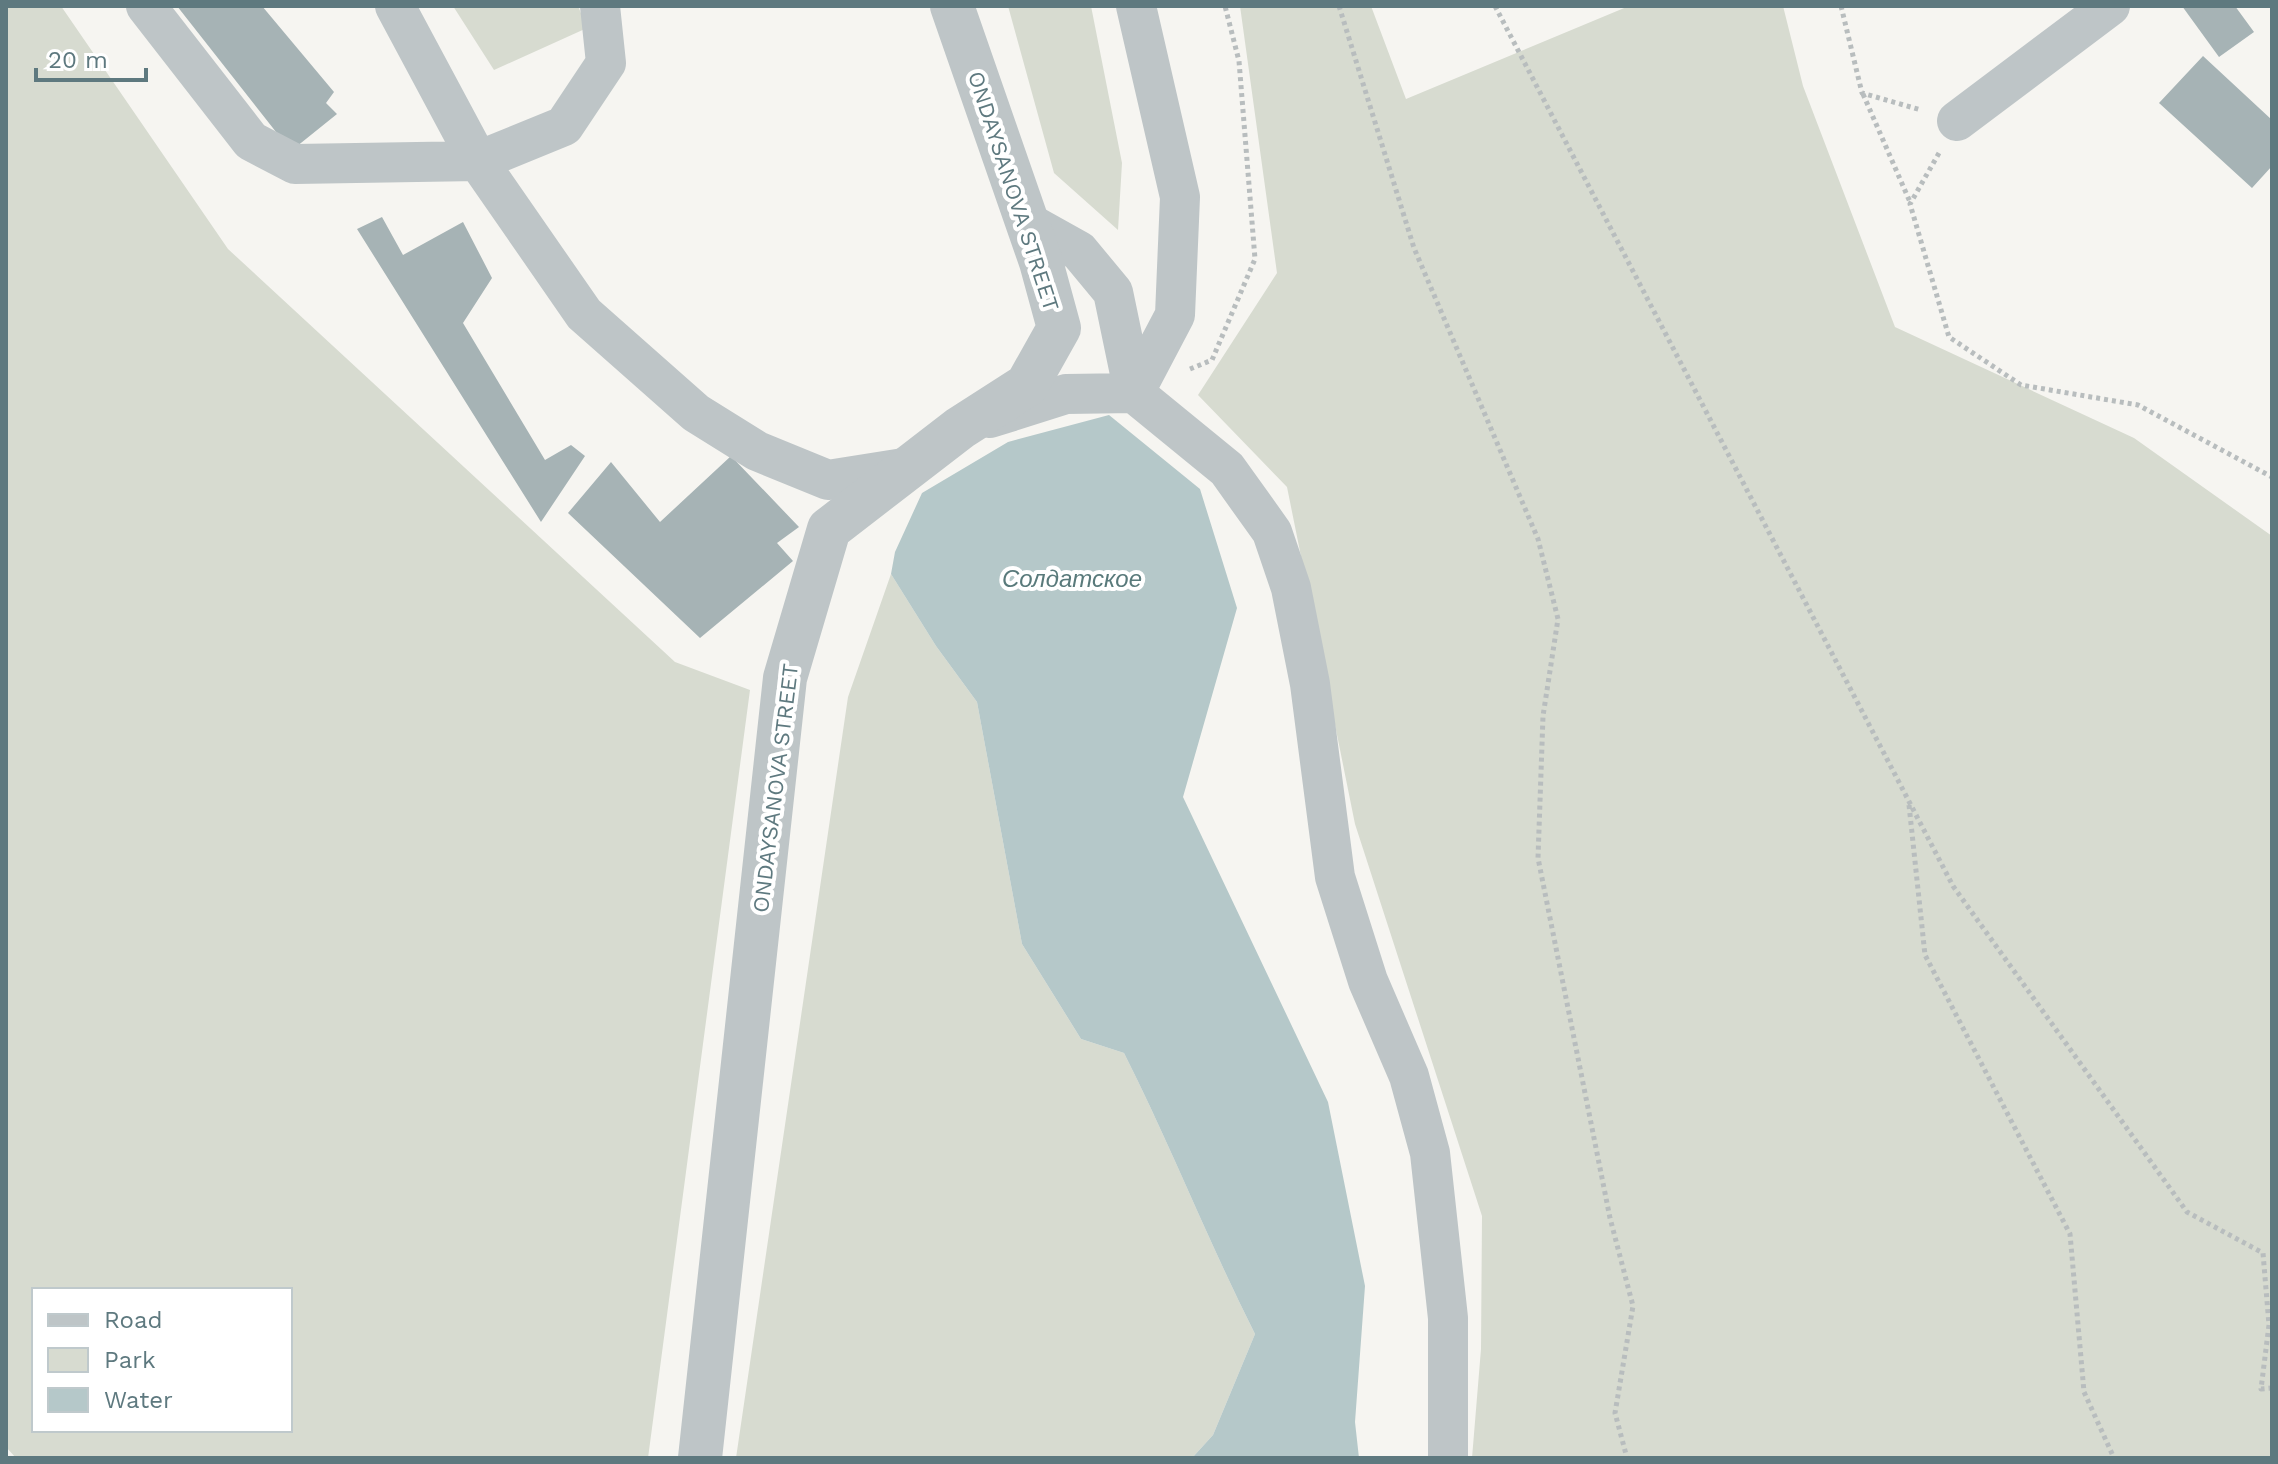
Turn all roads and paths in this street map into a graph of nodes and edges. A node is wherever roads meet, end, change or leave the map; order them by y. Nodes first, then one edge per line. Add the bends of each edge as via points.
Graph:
1 (146, 6) edge
2 (395, 6) edge
3 (600, 6) edge
4 (952, 6) edge
5 (1136, 6) edge
6 (1225, 6) edge
7 (1339, 6) edge
8 (1495, 6) edge
9 (1841, 6) edge
10 (2110, 6) edge
11 (1862, 93) junction
12 (1957, 121) junction
13 (478, 161) junction
14 (1910, 204) junction
15 (1027, 222) junction
16 (1134, 393) junction
17 (960, 428) junction
18 (910, 467) junction
19 (2272, 477) edge
20 (1909, 800) junction
21 (2272, 1388) edge
22 (700, 1458) edge
23 (1448, 1458) edge
24 (1627, 1458) edge
25 (2114, 1458) edge

1 - 13 street via 251,141 295,164
2 - 13 street
3 - 13 street via 606,63 564,126
4 - 15 street, ONDAYSANOVA STREET
5 - 16 street via 1180,197 1175,315
6 - 16 path via 1239,61 1255,259 1212,360
7 - 24 path via 1414,248 1538,539 1558,619 1543,716 1538,858 1610,1218 1633,1306 1615,1413
8 - 20 path
9 - 11 path
10 - 12 street
11 - 12 path
11 - 14 path
12 - 14 path
13 - 18 street via 584,314 696,413 757,451 828,480
14 - 19 path via 1949,337 2021,385 2138,405
15 - 16 street via 1079,251 1113,292
15 - 17 street, ONDAYSANOVA STREET via 1059,328 1027,385
16 - 17 street via 1066,394
16 - 23 street via 1227,469 1272,532 1291,588 1310,684 1335,877 1368,981 1409,1076 1430,1153 1448,1318
17 - 18 street, ONDAYSANOVA STREET
18 - 22 street, ONDAYSANOVA STREET via 829,529 785,678
20 - 21 path via 1953,886 2187,1212 2263,1253 2269,1325 2261,1389
20 - 25 path via 1925,955 2070,1234 2084,1392

